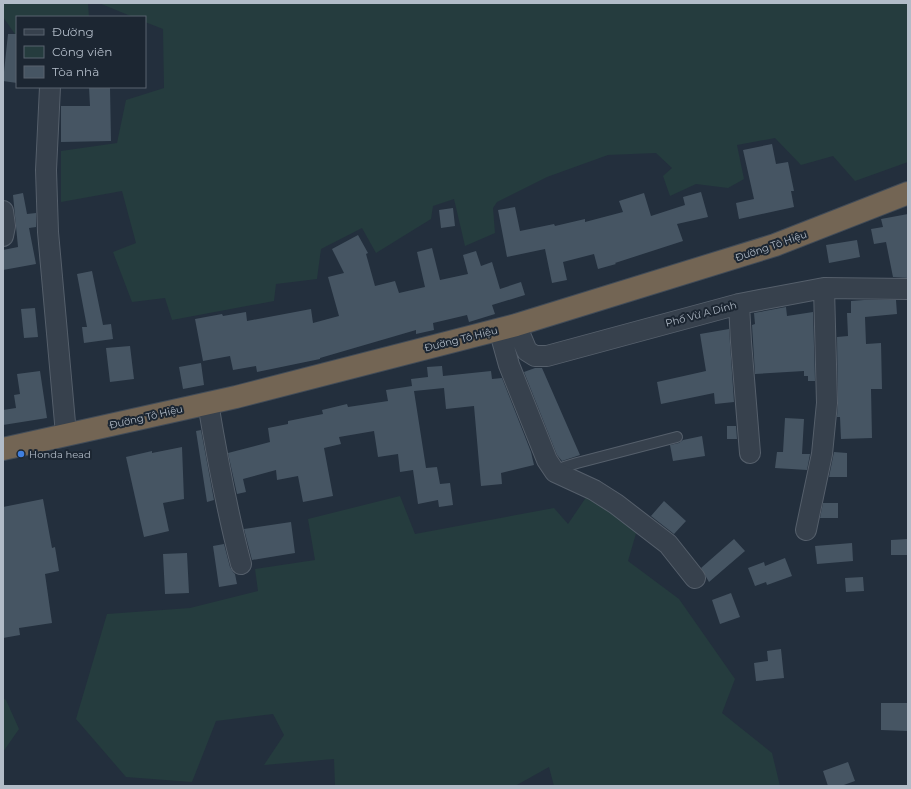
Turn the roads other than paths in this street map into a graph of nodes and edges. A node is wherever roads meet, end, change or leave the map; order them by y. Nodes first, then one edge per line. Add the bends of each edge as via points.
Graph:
1 (50, 88) edge
2 (908, 193) edge
3 (3, 211) edge
4 (3, 236) edge
5 (824, 288) junction
6 (908, 289) edge
7 (739, 304) junction
8 (508, 327) junction
9 (208, 403) junction
10 (66, 434) junction
11 (677, 437) dead end
12 (3, 449) edge
13 (750, 453) dead end
14 (555, 472) junction
15 (806, 530) dead end
16 (241, 564) dead end
17 (695, 578) dead end

1 - 10 street via 46,170 48,232
2 - 8 highway, Đường Tô Hiệu via 775,246
3 - 4 street
5 - 6 street, Phố Vừ A Dính
5 - 7 street, Phố Vừ A Dính
5 - 15 street via 827,403 822,454
7 - 8 street, Phố Vừ A Dính via 547,356 535,356 527,351
7 - 13 street
8 - 9 highway, Đường Tô Hiệu
8 - 14 street via 509,365 547,460
9 - 10 highway, Đường Tô Hiệu
9 - 16 street via 218,464
10 - 12 highway, Đường Tô Hiệu
11 - 14 lane via 583,461
14 - 17 street via 594,490 616,504 668,544

